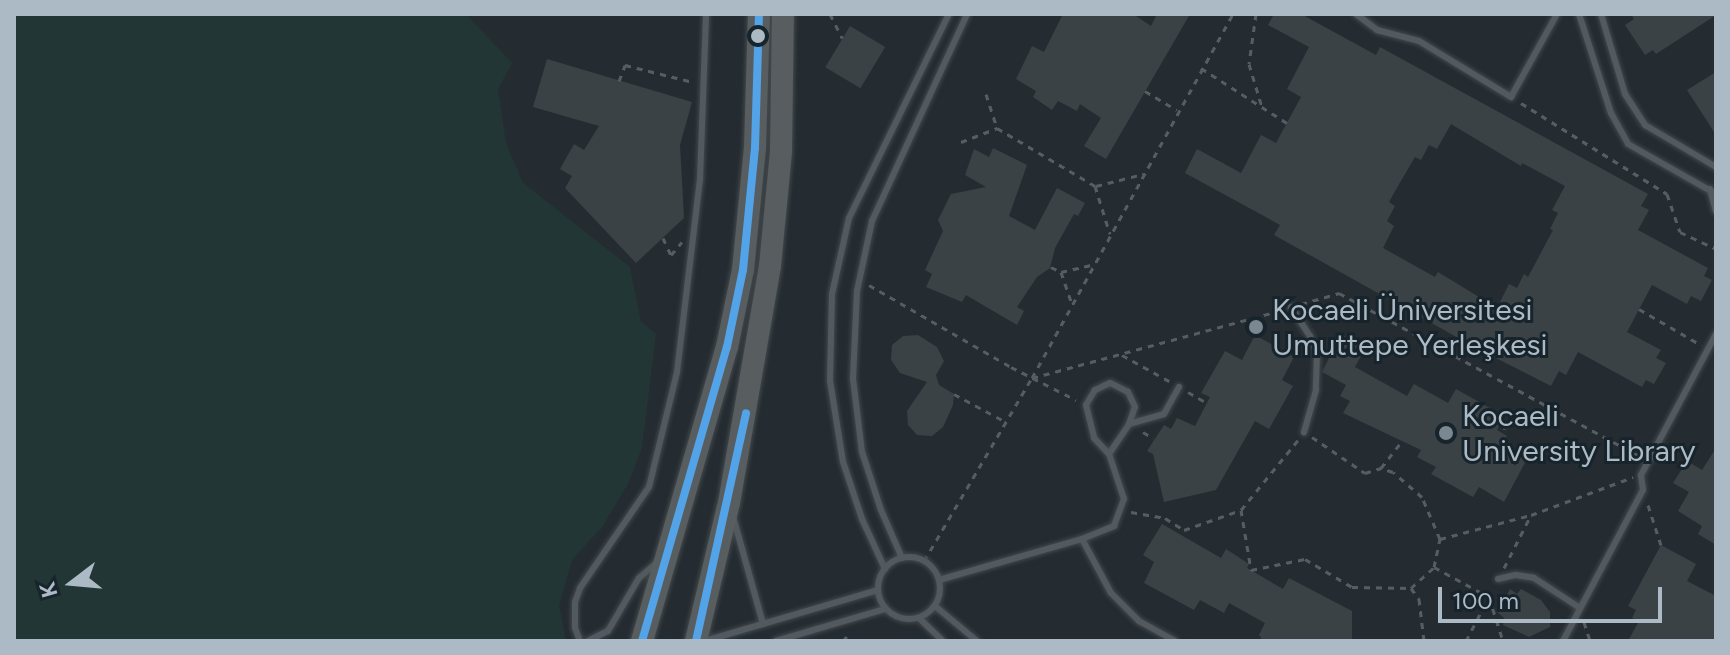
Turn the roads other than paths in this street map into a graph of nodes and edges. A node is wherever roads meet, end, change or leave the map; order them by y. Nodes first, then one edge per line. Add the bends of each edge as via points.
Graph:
1 (706, 14) edge
2 (759, 14) edge
3 (783, 14) edge
4 (949, 14) edge
5 (967, 14) edge
6 (1356, 14) edge
7 (1557, 14) edge
8 (1579, 14) edge
9 (1601, 14) edge
10 (1716, 167) edge
11 (1713, 191) edge
12 (1716, 211) edge
13 (1291, 307) road end
14 (1716, 334) edge
15 (1179, 387) road end
16 (1129, 424) junction
17 (1304, 432) road end
18 (1109, 454) junction
19 (729, 503) junction
20 (1082, 539) junction
21 (665, 556) junction
22 (902, 558) junction
23 (885, 569) junction
24 (1498, 579) dead end
25 (939, 580) junction
26 (878, 590) junction
27 (935, 606) junction
28 (1580, 608) junction
29 (885, 609) junction
30 (919, 618) junction
31 (763, 624) junction
32 (580, 641) edge
33 (588, 641) edge
34 (642, 641) edge
35 (696, 641) edge
36 (705, 641) edge
37 (776, 641) edge
38 (943, 641) edge
39 (977, 641) edge
40 (1175, 641) edge
41 (1563, 641) edge

1 - 32 lane via 695,227 677,372 658,457 641,502 580,588 573,615
2 - 21 highway via 755,148 743,270 727,347
3 - 19 highway via 777,208
4 - 23 lane via 849,218 832,294 830,381 843,462
5 - 22 lane via 872,221 859,280 853,379 862,452
6 - 7 lane via 1377,30 1419,41 1511,97
8 - 11 lane via 1611,113 1628,144
9 - 10 lane via 1625,94 1645,125
11 - 12 lane
13 - 17 lane via 1317,354 1316,390
14 - 28 lane via 1641,475 1643,490
15 - 16 lane via 1164,414
16 - 18 lane
16 - 18 lane via 1135,407 1128,392 1110,383 1095,390 1086,405 1094,438
18 - 20 lane via 1124,499 1114,526
19 - 31 lane
19 - 35 highway
20 - 25 lane
20 - 40 lane via 1111,593 1139,621
21 - 33 lane via 639,578 608,631
21 - 34 highway
22 - 23 lane
22 - 25 lane via 924,561
23 - 26 lane
24 - 28 lane via 1534,578
25 - 27 lane
26 - 29 lane
26 - 31 lane
27 - 30 lane
27 - 39 lane
28 - 41 lane
29 - 30 lane via 899,618
29 - 37 lane
30 - 38 lane
31 - 36 lane

